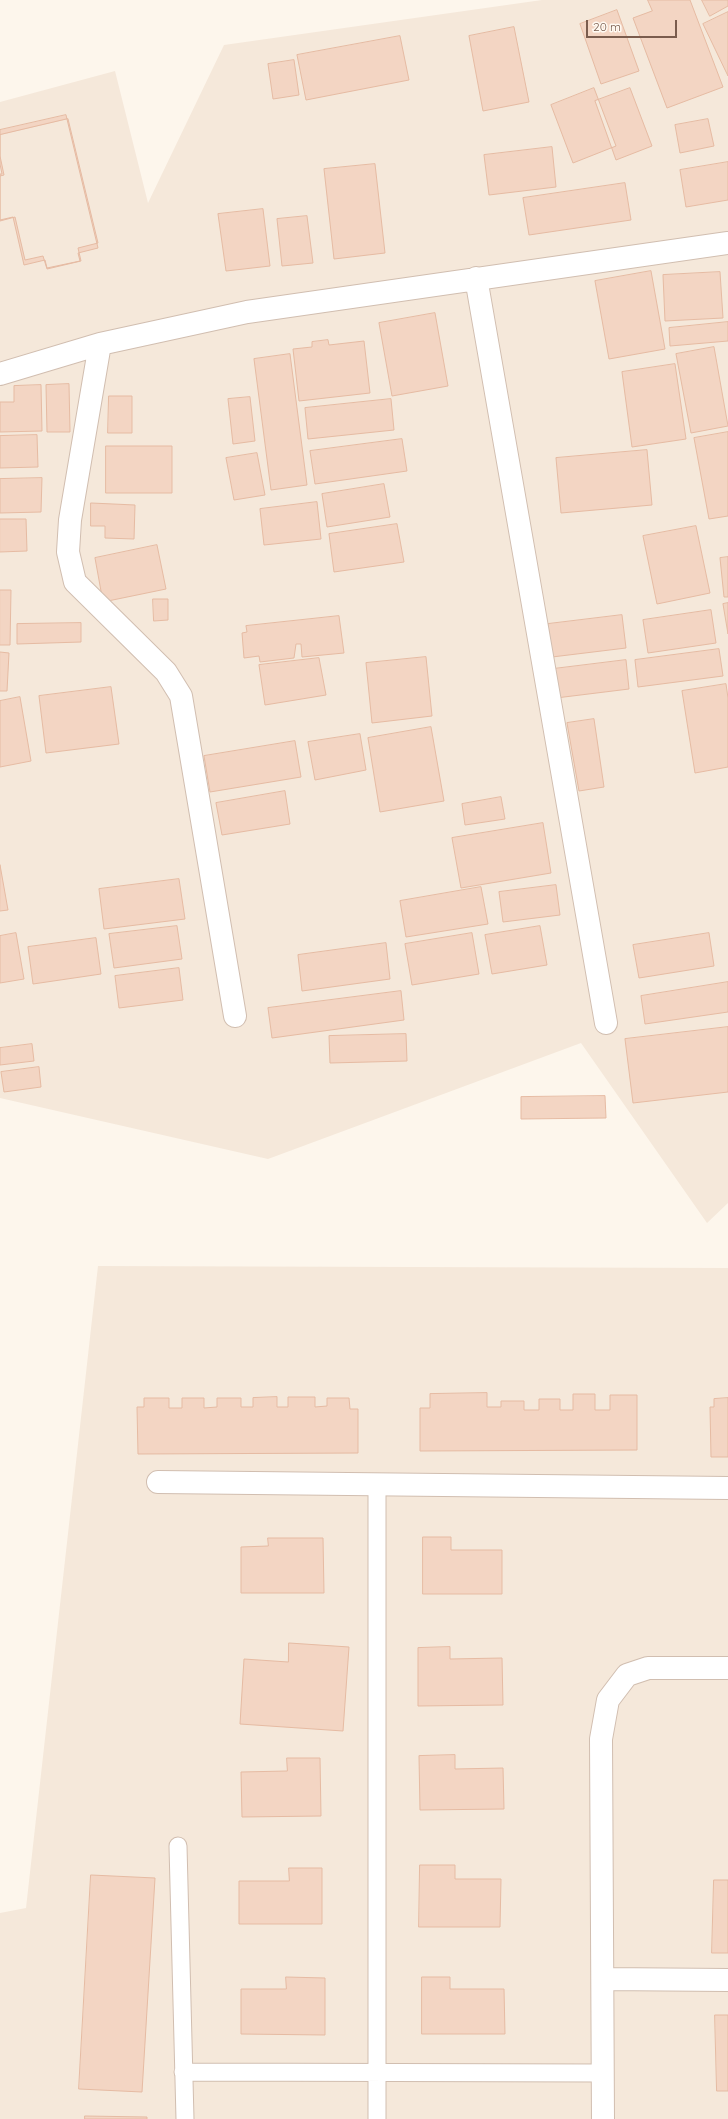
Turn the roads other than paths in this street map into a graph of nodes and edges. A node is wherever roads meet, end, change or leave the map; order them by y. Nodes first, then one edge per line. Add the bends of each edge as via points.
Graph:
1 (728, 243) edge
2 (476, 278) junction
3 (100, 344) junction
4 (0, 374) edge
5 (235, 1016) dead end
6 (606, 1023) dead end
7 (158, 1482) dead end
8 (377, 1486) junction
9 (728, 1488) edge
10 (728, 1668) edge
11 (178, 1846) dead end
12 (603, 1979) junction
13 (728, 1980) edge
14 (377, 2071) junction
15 (183, 2072) junction
16 (603, 2073) junction
17 (185, 2119) edge
18 (378, 2119) edge
19 (603, 2119) edge

1 - 2 street
2 - 3 street via 247,312
2 - 6 street
3 - 4 street
3 - 5 street via 70,520 68,552 75,582 166,672 180,696
7 - 8 street
8 - 9 street
8 - 14 lane
10 - 12 street via 648,1668 627,1675 608,1700 601,1739
11 - 15 lane
12 - 13 street
12 - 16 street
14 - 15 lane
14 - 16 lane
14 - 18 lane
15 - 17 lane
16 - 19 street

